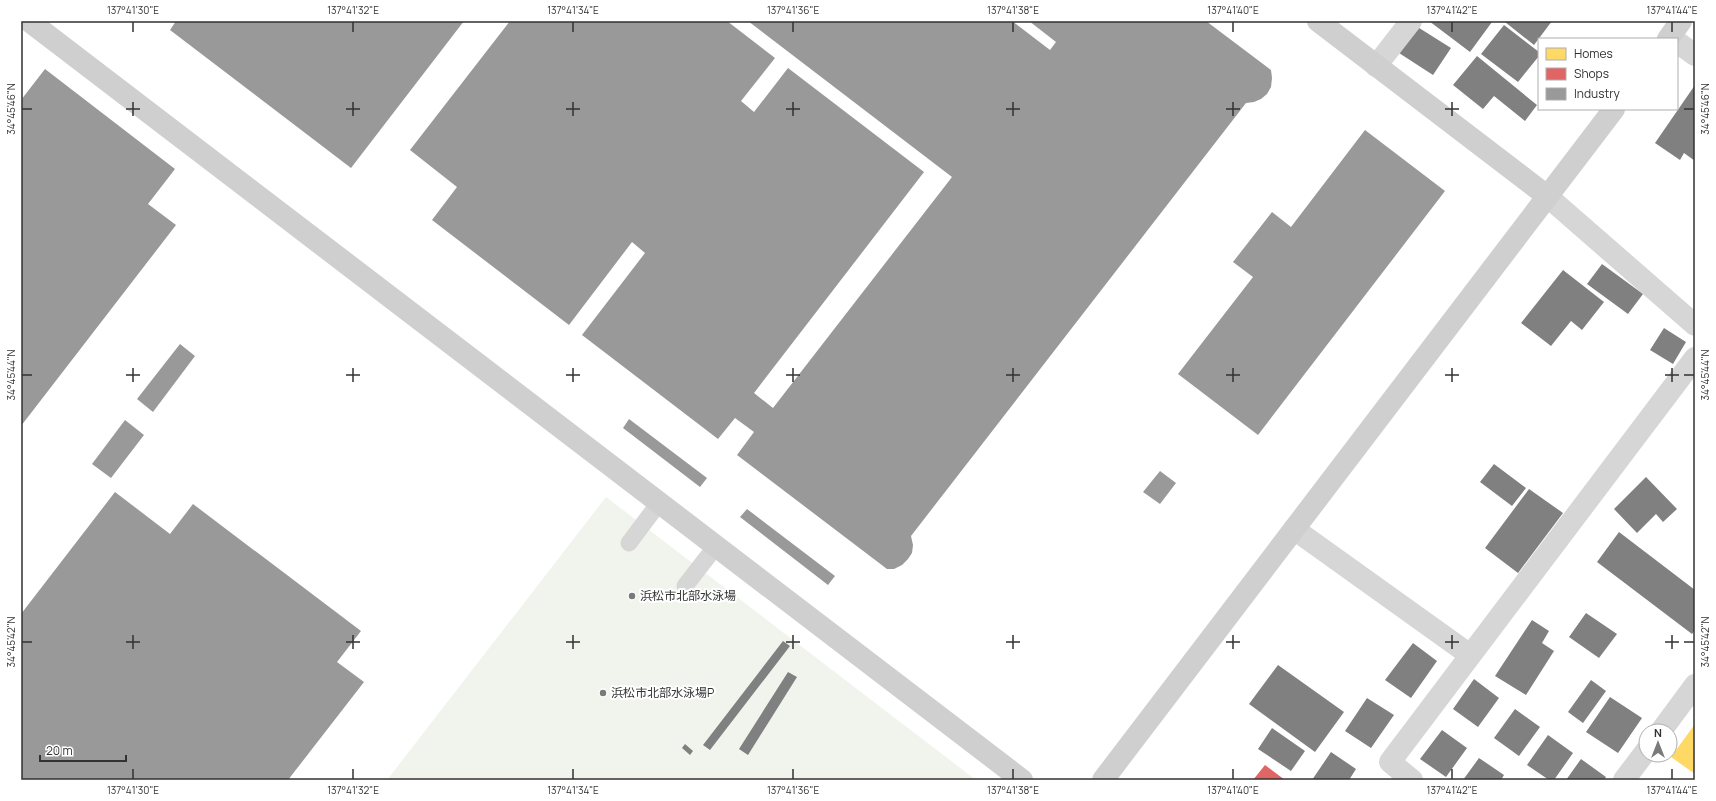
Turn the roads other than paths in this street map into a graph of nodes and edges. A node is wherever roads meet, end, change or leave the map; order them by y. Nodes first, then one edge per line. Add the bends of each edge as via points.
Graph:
1 (29, 21) edge
2 (1318, 21) edge
3 (1411, 21) edge
4 (1678, 39) edge
5 (1695, 55) edge
6 (1376, 66) junction
7 (1613, 110) edge
8 (1548, 196) junction
9 (1695, 325) edge
10 (1695, 358) edge
11 (659, 503) junction
12 (1294, 529) junction
13 (629, 543) dead end
14 (716, 546) junction
15 (686, 586) dead end
16 (1470, 655) junction
17 (1695, 686) edge
18 (1667, 723) edge
19 (1638, 762) edge
20 (1022, 780) edge
21 (1103, 780) edge
22 (1412, 780) edge
23 (1624, 780) edge

1 - 11 street
2 - 6 street
3 - 6 street
4 - 5 street
6 - 8 street
7 - 8 street
8 - 9 street
8 - 12 street
10 - 16 street
11 - 13 lane
11 - 14 street
12 - 16 street
12 - 21 street
14 - 15 lane
14 - 20 street
16 - 22 street via 1390,762
17 - 18 street
19 - 23 street

